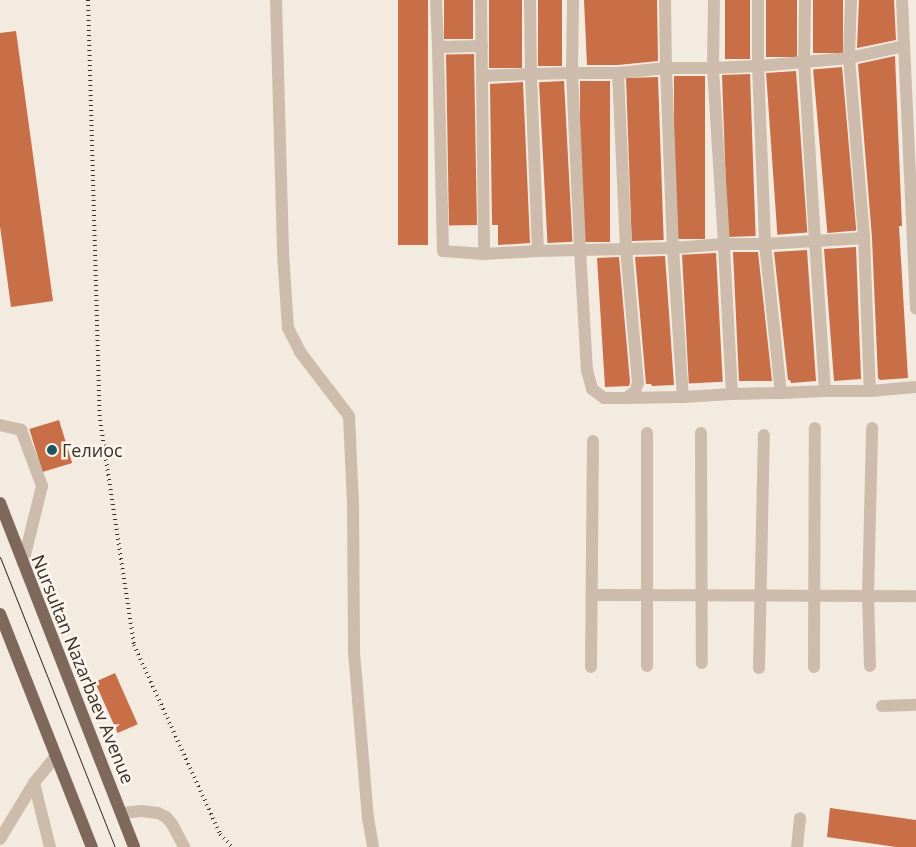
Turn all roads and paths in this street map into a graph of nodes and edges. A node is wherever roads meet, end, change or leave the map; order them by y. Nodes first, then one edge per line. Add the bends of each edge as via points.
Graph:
1 (276, 0) edge
2 (436, 0) edge
3 (481, 0) edge
4 (530, 0) edge
5 (573, 0) edge
6 (665, 0) edge
7 (714, 0) edge
8 (758, 0) edge
9 (804, 0) edge
10 (851, 0) edge
11 (902, 0) edge
12 (482, 46) junction
13 (904, 46) junction
14 (438, 47) junction
15 (849, 58) junction
16 (804, 63) junction
17 (758, 66) junction
18 (666, 68) junction
19 (713, 68) junction
20 (618, 72) junction
21 (572, 73) junction
22 (531, 74) junction
23 (482, 76) junction
24 (864, 238) junction
25 (815, 241) junction
26 (724, 244) junction
27 (765, 244) junction
28 (672, 248) junction
29 (626, 249) junction
30 (580, 250) junction
31 (538, 251) junction
32 (484, 254) junction
33 (916, 309) edge
34 (916, 387) edge
35 (825, 391) junction
36 (870, 391) junction
37 (781, 393) junction
38 (732, 394) junction
39 (683, 397) junction
40 (626, 398) junction
41 (0, 425) edge
42 (816, 428) dead end
43 (872, 428) dead end
44 (647, 433) dead end
45 (701, 433) dead end
46 (764, 435) dead end
47 (593, 441) dead end
48 (0, 503) edge
49 (23, 563) junction
50 (592, 595) junction
51 (646, 595) junction
52 (702, 595) junction
53 (759, 596) junction
54 (813, 596) junction
55 (868, 596) junction
56 (916, 596) edge
57 (0, 614) edge
58 (702, 663) dead end
59 (647, 666) dead end
60 (870, 666) dead end
61 (591, 667) dead end
62 (814, 667) dead end
63 (759, 668) dead end
64 (916, 705) edge
65 (882, 706) dead end
66 (56, 756) junction
67 (34, 783) junction
68 (122, 813) junction
69 (800, 818) dead end
70 (0, 839) edge
71 (50, 847) edge
72 (92, 847) edge
73 (134, 847) edge
74 (184, 847) edge
75 (373, 847) edge
76 (797, 847) edge

1 - 75 street via 282,254 288,328 300,352 349,416 354,652
2 - 14 street
3 - 12 street
4 - 22 street
5 - 21 street
6 - 18 street
7 - 19 street
8 - 17 street
9 - 16 street
10 - 15 street
11 - 13 street
12 - 14 street
12 - 23 street
13 - 15 street
13 - 33 street
14 - 32 street via 443,251
15 - 16 street
15 - 24 street
16 - 17 street
16 - 25 street
17 - 19 street
17 - 27 street
18 - 19 street
18 - 20 street
18 - 28 street
19 - 26 street
20 - 21 street
20 - 29 street
21 - 22 street
21 - 30 street
22 - 23 street
22 - 31 street
23 - 32 street
24 - 25 street
24 - 36 street
25 - 27 street
25 - 35 street
26 - 27 street
26 - 28 street
26 - 38 street
27 - 37 street
28 - 29 street
28 - 39 street
29 - 30 street
29 - 40 street via 638,383 635,392
30 - 31 street
30 - 40 street via 587,370 592,389 604,398
31 - 32 street
34 - 36 street
35 - 36 street
35 - 37 street
37 - 38 street
38 - 39 street
39 - 40 street
41 - 49 street via 21,430 42,486
42 - 54 street
43 - 55 street
44 - 51 street
45 - 52 street
46 - 53 street
47 - 50 street
48 - 49 main road, Nursultan Nazarbaev Avenue
49 - 68 main road, Nursultan Nazarbaev Avenue
50 - 51 street
50 - 61 street
51 - 52 street
51 - 59 street
52 - 53 street
52 - 58 street
53 - 54 street
53 - 63 street
54 - 55 street
54 - 62 street
55 - 56 street
55 - 60 street
57 - 66 main road
64 - 65 street
66 - 67 street
66 - 72 main road
67 - 70 street
67 - 71 street
68 - 73 main road, Nursultan Nazarbaev Avenue
68 - 74 street via 142,811 166,817
69 - 76 street

